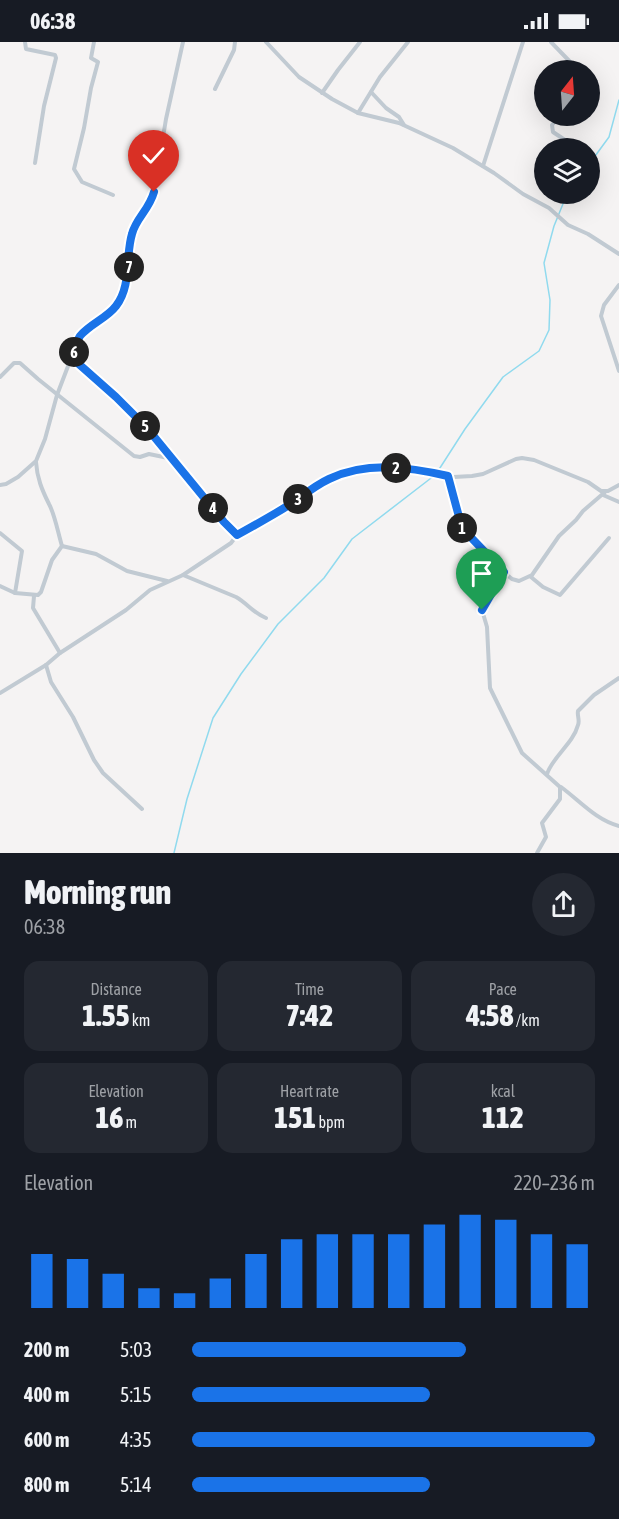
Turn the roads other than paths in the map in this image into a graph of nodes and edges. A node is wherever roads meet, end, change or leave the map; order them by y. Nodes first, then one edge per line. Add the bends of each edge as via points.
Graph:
1 (25, 42) edge
2 (94, 42) edge
3 (183, 42) edge
4 (235, 42) edge
5 (266, 42) edge
6 (360, 42) edge
7 (408, 42) edge
8 (523, 42) edge
9 (551, 42) edge
10 (568, 60) edge
11 (215, 88) dead end
12 (371, 92) junction
13 (322, 93) junction
14 (358, 113) junction
15 (404, 125) junction
16 (552, 126) edge
17 (562, 138) edge
18 (35, 163) dead end
19 (483, 166) junction
20 (112, 195) dead end
21 (619, 254) edge
22 (619, 285) edge
23 (72, 358) junction
24 (619, 371) edge
25 (0, 377) edge
26 (57, 395) junction
27 (174, 459) junction
28 (36, 461) junction
29 (448, 476) junction
30 (619, 485) edge
31 (1, 487) edge
32 (604, 493) junction
33 (619, 502) edge
34 (0, 533) edge
35 (237, 535) junction
36 (609, 538) dead end
37 (62, 546) junction
38 (504, 572) junction
39 (183, 575) junction
40 (531, 577) junction
41 (168, 581) junction
42 (0, 586) edge
43 (15, 593) junction
44 (34, 596) junction
45 (266, 618) dead end
46 (60, 653) junction
47 (46, 665) junction
48 (619, 678) edge
49 (0, 693) edge
50 (547, 774) junction
51 (561, 787) junction
52 (142, 809) dead end
53 (619, 826) edge
54 (537, 853) edge

1 - 18 street via 26,48 56,58
2 - 20 street via 91,58 98,62 74,169 82,182
3 - 23 street via 151,205 131,235 129,267 121,297 115,308 80,336
4 - 11 street
5 - 13 street
6 - 13 street
7 - 12 street
8 - 19 street
9 - 10 street
12 - 14 street
12 - 15 street
13 - 14 street
14 - 15 street
15 - 19 street
16 - 17 street via 553,132
19 - 21 street via 559,215 568,225
22 - 24 street via 601,316
23 - 26 street
23 - 27 street via 116,397
25 - 26 street via 14,363 20,363
26 - 27 street via 134,456 149,454
26 - 28 street
27 - 35 street
28 - 31 street
28 - 37 street
29 - 32 street via 483,474 516,459 528,458 588,482
29 - 35 street via 377,467 343,474 316,486
29 - 38 street via 462,528
30 - 32 street
32 - 33 street
32 - 40 street via 563,531
34 - 43 street via 22,551
35 - 39 street
36 - 40 street via 560,595
37 - 41 street via 96,554 127,571
37 - 44 street via 52,560 41,592
38 - 40 street via 512,579
38 - 50 street via 482,610 487,627 488,681 516,744
39 - 41 street
39 - 45 street via 244,601
41 - 46 street
42 - 43 street
43 - 44 street
44 - 46 street via 33,608
46 - 47 street
47 - 49 street
47 - 52 street via 51,682 74,717 94,760
48 - 50 street via 578,711 577,729
50 - 51 street
51 - 53 street via 595,816
51 - 54 street via 560,799 542,823 546,837

